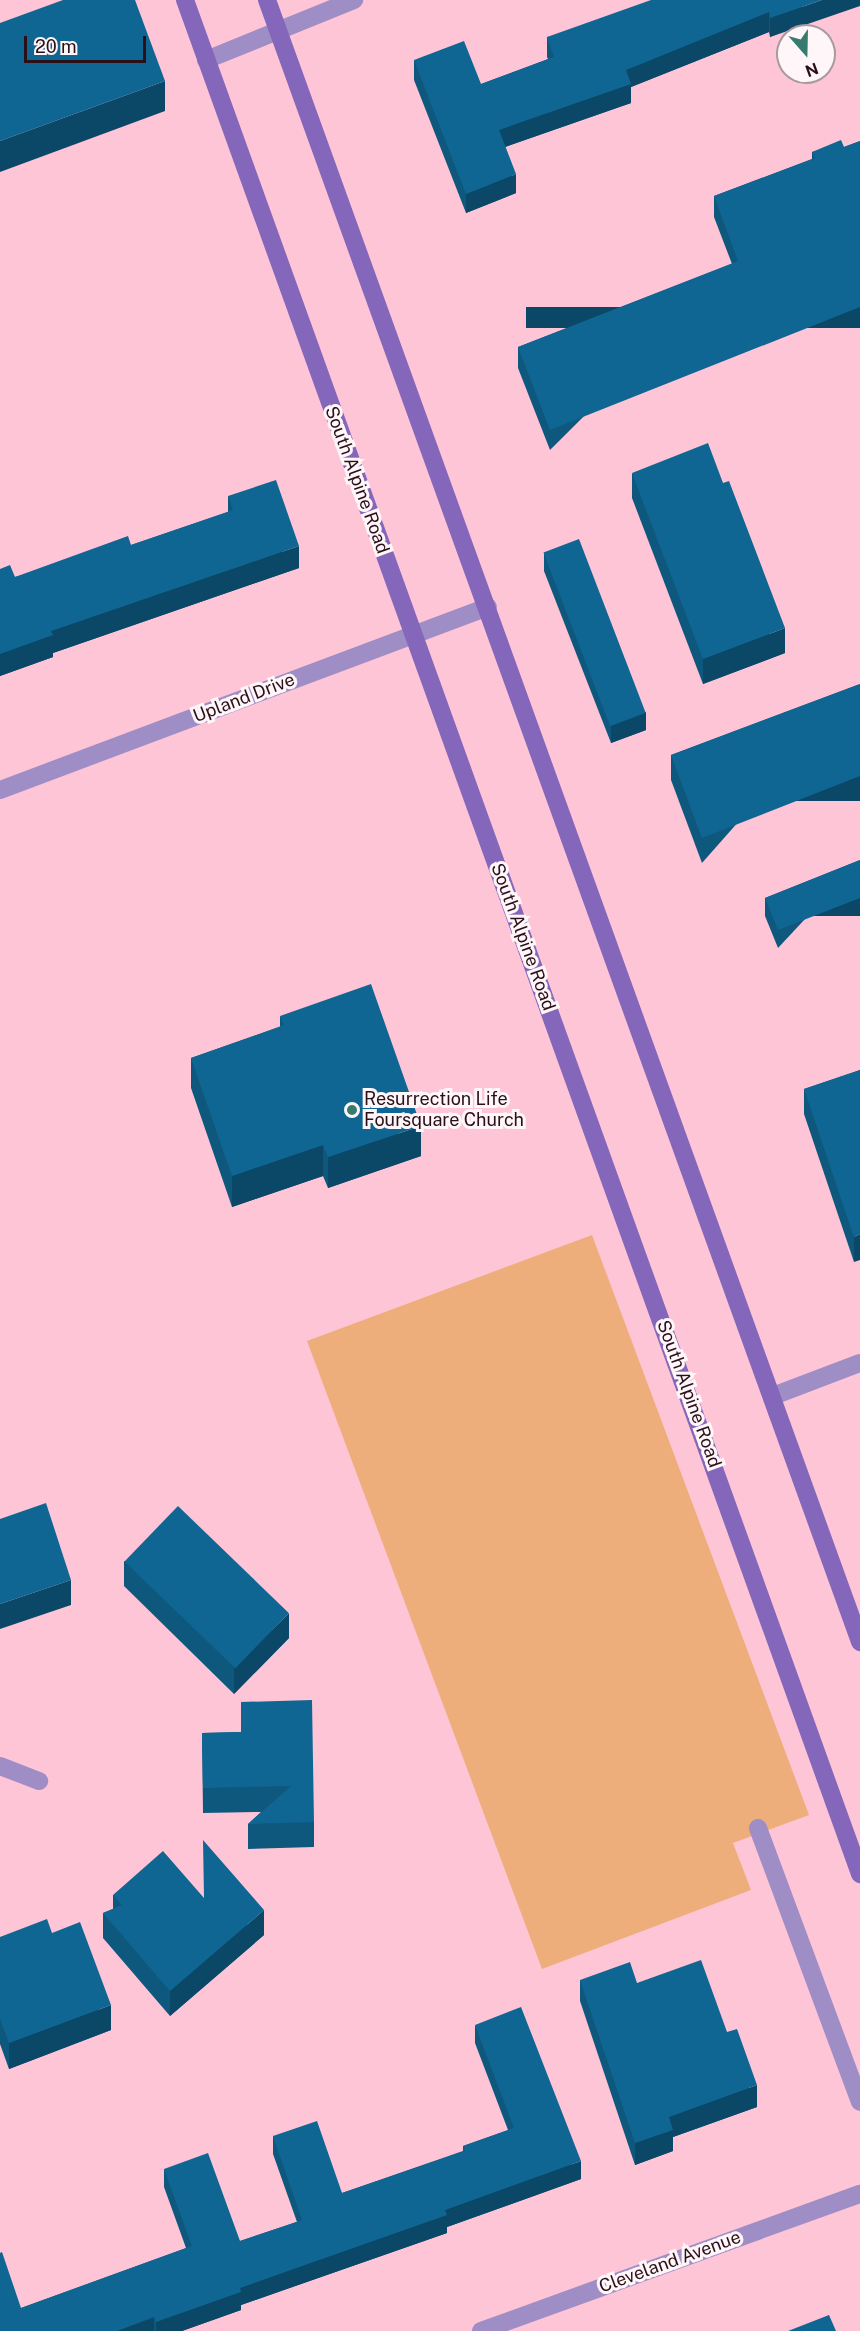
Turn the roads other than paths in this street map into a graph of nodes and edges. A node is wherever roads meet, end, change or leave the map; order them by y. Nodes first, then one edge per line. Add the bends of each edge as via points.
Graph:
1 (185, 0) edge
2 (267, 0) edge
3 (354, 0) edge
4 (278, 30) junction
5 (206, 60) junction
6 (488, 607) junction
7 (412, 634) junction
8 (0, 790) edge
9 (860, 1363) edge
10 (773, 1396) junction
11 (860, 1642) edge
12 (0, 1766) edge
13 (39, 1781) dead end
14 (758, 1828) dead end
15 (860, 1874) edge
16 (860, 2102) edge
17 (860, 2194) edge
18 (481, 2331) edge

1 - 5 main road, South Alpine Road
2 - 4 main road
3 - 4 street
4 - 5 street
4 - 6 main road
5 - 7 main road, South Alpine Road
6 - 7 street, Upland Drive
6 - 10 main road
7 - 8 street, Upland Drive
7 - 15 main road, South Alpine Road
9 - 10 street
10 - 11 main road
12 - 13 street
14 - 16 street
17 - 18 street, Cleveland Avenue

